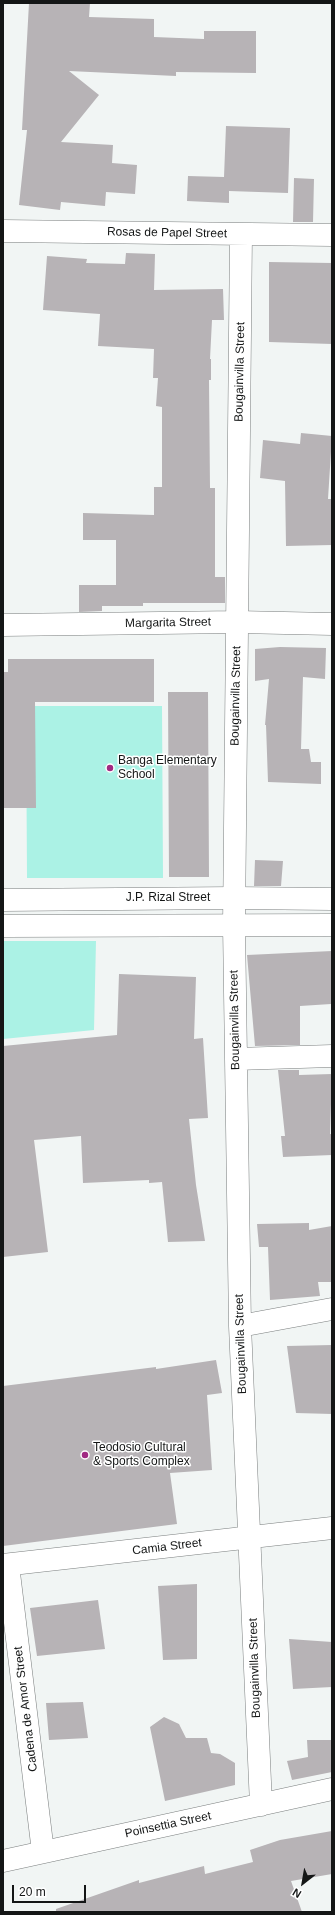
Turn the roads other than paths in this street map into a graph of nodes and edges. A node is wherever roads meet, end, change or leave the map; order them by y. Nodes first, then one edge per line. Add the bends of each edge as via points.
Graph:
1 (3, 231) edge
2 (241, 234) junction
3 (332, 235) edge
4 (237, 622) junction
5 (332, 624) edge
6 (3, 625) edge
7 (234, 898) junction
8 (332, 899) edge
9 (3, 900) edge
10 (234, 925) junction
11 (332, 925) edge
12 (3, 926) edge
13 (332, 1056) edge
14 (236, 1059) junction
15 (332, 1309) edge
16 (240, 1326) junction
17 (332, 1528) edge
18 (250, 1537) junction
19 (6, 1565) edge
20 (332, 1789) edge
21 (261, 1805) junction
22 (43, 1852) junction
23 (3, 1861) edge

1 - 2 street, Rosas de Papel Street
2 - 3 street, Rosas de Papel Street
2 - 4 street, Bougainvilla Street
4 - 5 street, Margarita Street
4 - 6 street, Margarita Street
4 - 7 street, Bougainvilla Street
7 - 8 street, J.P. Rizal Street
7 - 9 street, J.P. Rizal Street
7 - 10 street, Bougainvilla Street
10 - 11 street
10 - 12 street
10 - 14 street, Bougainvilla Street
13 - 14 street
14 - 16 street, Bougainvilla Street
15 - 16 street
16 - 18 street, Bougainvilla Street
17 - 18 street, Camia Street
18 - 19 street, Camia Street
18 - 21 street, Bougainvilla Street
19 - 22 street, Cadena de Amor Street
20 - 21 street, Poinsettia Street
21 - 22 street, Poinsettia Street
22 - 23 street, Poinsettia Street

